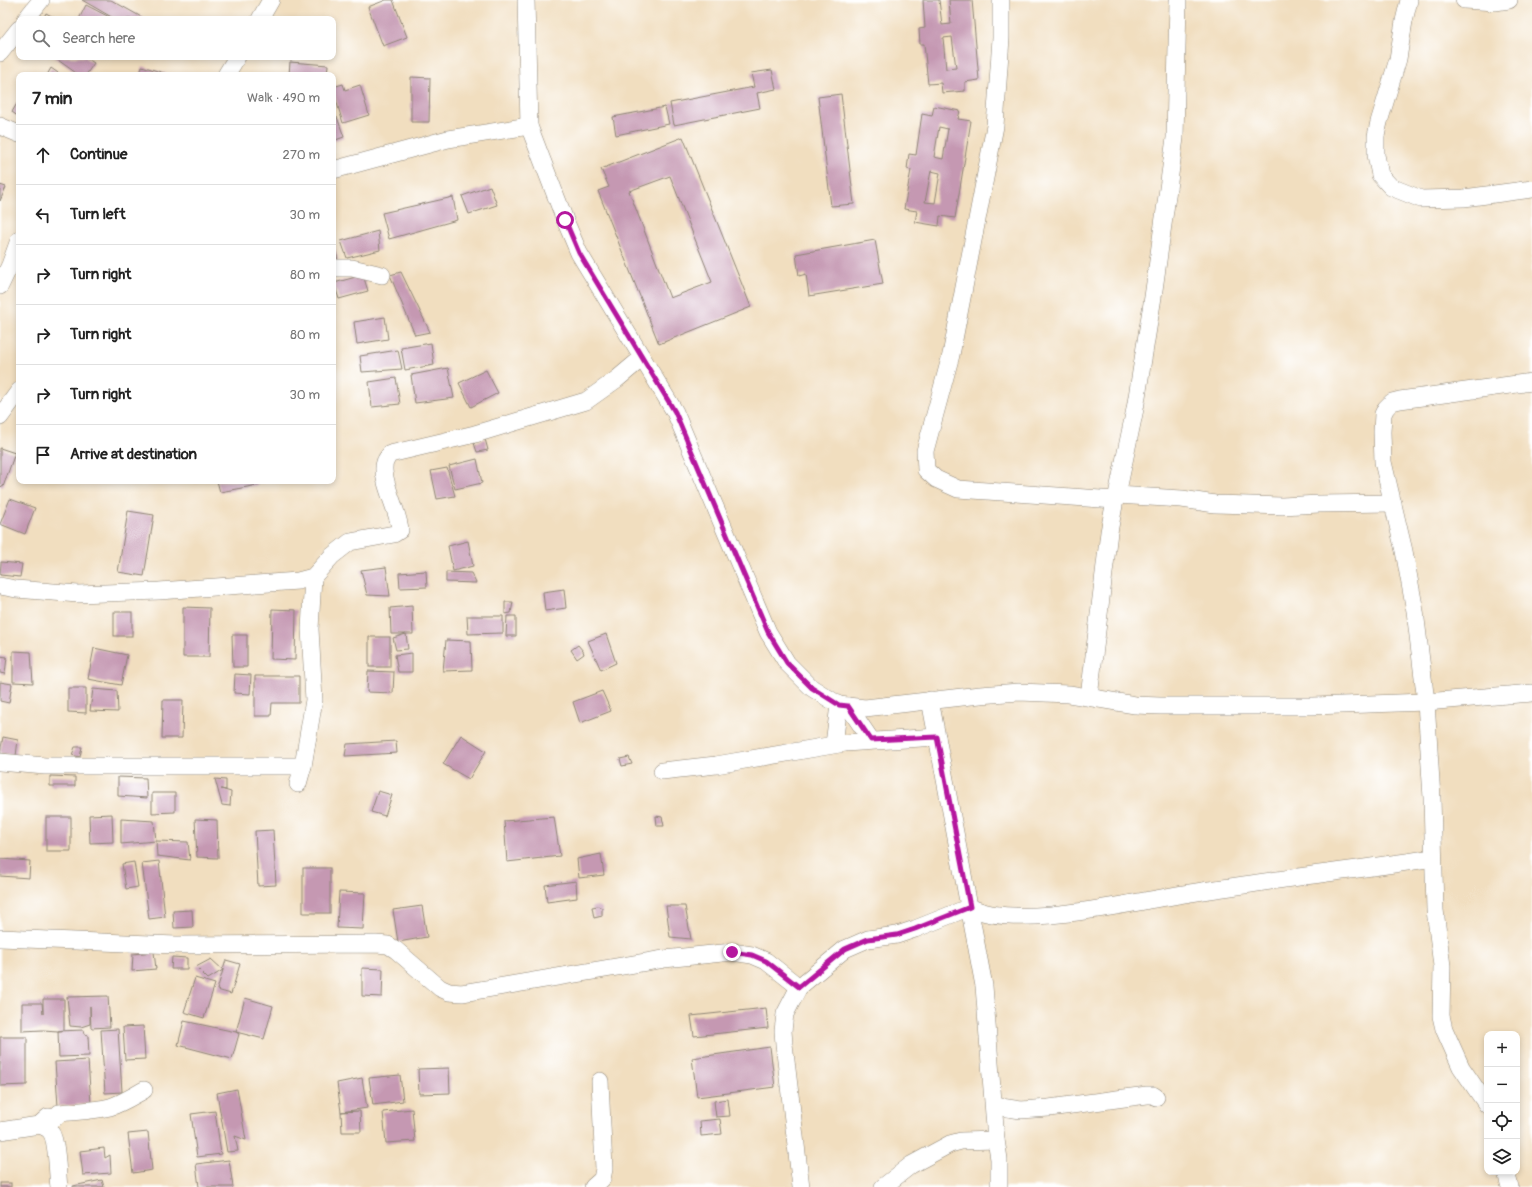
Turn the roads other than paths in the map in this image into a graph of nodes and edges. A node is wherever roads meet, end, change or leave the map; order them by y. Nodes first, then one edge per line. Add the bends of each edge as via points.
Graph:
1 (41, 0) edge
2 (271, 0) edge
3 (526, 0) edge
4 (1001, 0) edge
5 (1178, 0) edge
6 (1409, 0) edge
7 (1464, 0) edge
8 (1509, 0) edge
9 (28, 16) edge
10 (262, 16) edge
11 (16, 33) edge
12 (0, 53) edge
13 (235, 60) edge
14 (228, 72) edge
15 (0, 126) edge
16 (529, 126) junction
17 (16, 133) edge
18 (336, 169) edge
19 (1532, 189) edge
20 (16, 249) edge
21 (336, 268) edge
22 (382, 275) dead end
23 (0, 286) edge
24 (642, 358) junction
25 (1532, 382) edge
26 (16, 395) edge
27 (0, 417) edge
28 (1116, 498) junction
29 (1393, 503) junction
30 (313, 577) junction
31 (0, 586) edge
32 (1532, 693) edge
33 (1089, 697) junction
34 (930, 700) junction
35 (1426, 702) junction
36 (844, 706) junction
37 (937, 737) junction
38 (871, 740) junction
39 (834, 744) junction
40 (0, 762) edge
41 (303, 766) junction
42 (662, 771) dead end
43 (298, 784) dead end
44 (1433, 858) junction
45 (970, 907) junction
46 (0, 938) edge
47 (799, 987) junction
48 (600, 1081) dead end
49 (144, 1090) dead end
50 (1156, 1097) dead end
51 (1486, 1103) edge
52 (994, 1106) junction
53 (39, 1125) junction
54 (0, 1131) edge
55 (996, 1140) junction
56 (1507, 1175) edge
57 (59, 1187) edge
58 (593, 1187) edge
59 (801, 1187) edge
60 (884, 1187) edge
61 (999, 1187) edge
62 (1510, 1187) edge

1 - 9 street
2 - 10 street
3 - 16 street
4 - 28 street via 995,126 951,355 925,451 926,470 936,479 958,489
5 - 28 street via 1175,138 1136,401
6 - 19 street via 1398,59 1376,136 1380,175 1391,187 1421,199 1464,198
7 - 8 street
11 - 12 street
13 - 14 street
15 - 17 street
16 - 18 street via 448,139
16 - 24 street via 579,253
20 - 23 street
21 - 22 street via 352,268
24 - 30 street via 586,401 475,434 390,454 385,461 384,475 400,521 400,530 394,534 350,542 332,556
24 - 36 street via 675,412 768,632 787,663 812,688
25 - 29 street via 1392,402 1383,414 1382,432 1383,462
26 - 27 street
28 - 29 street via 1182,499 1215,504 1282,506
28 - 33 street via 1109,532
29 - 35 street via 1415,611
30 - 31 street via 298,581 78,594
30 - 41 street via 310,629 314,700
32 - 35 street
33 - 34 street via 1020,692
33 - 35 street via 1135,705 1160,706 1313,706
34 - 36 street via 864,708
34 - 37 street
35 - 44 street
36 - 38 street
36 - 39 street
37 - 38 street
37 - 45 street
38 - 39 street
39 - 42 street via 716,765
40 - 41 street via 45,766
41 - 43 street
44 - 45 street via 1071,913 1020,916 980,913
44 - 51 street via 1435,910 1442,966 1441,1016 1444,1030 1461,1067
45 - 47 street via 915,929 897,935 868,939 845,949
45 - 52 street via 984,986
46 - 47 street via 176,945 388,945 440,988 462,993 664,959 732,952 752,955 766,961
47 - 59 street via 785,1014 783,1031
48 - 58 street via 604,1169 602,1179
49 - 53 street via 111,1106 59,1113 55,1118 48,1117
50 - 52 street via 1147,1095 1021,1110
52 - 55 street
53 - 54 street
53 - 57 street via 53,1135 57,1152
55 - 60 street via 961,1141 950,1144 911,1165
55 - 61 street
56 - 62 street

